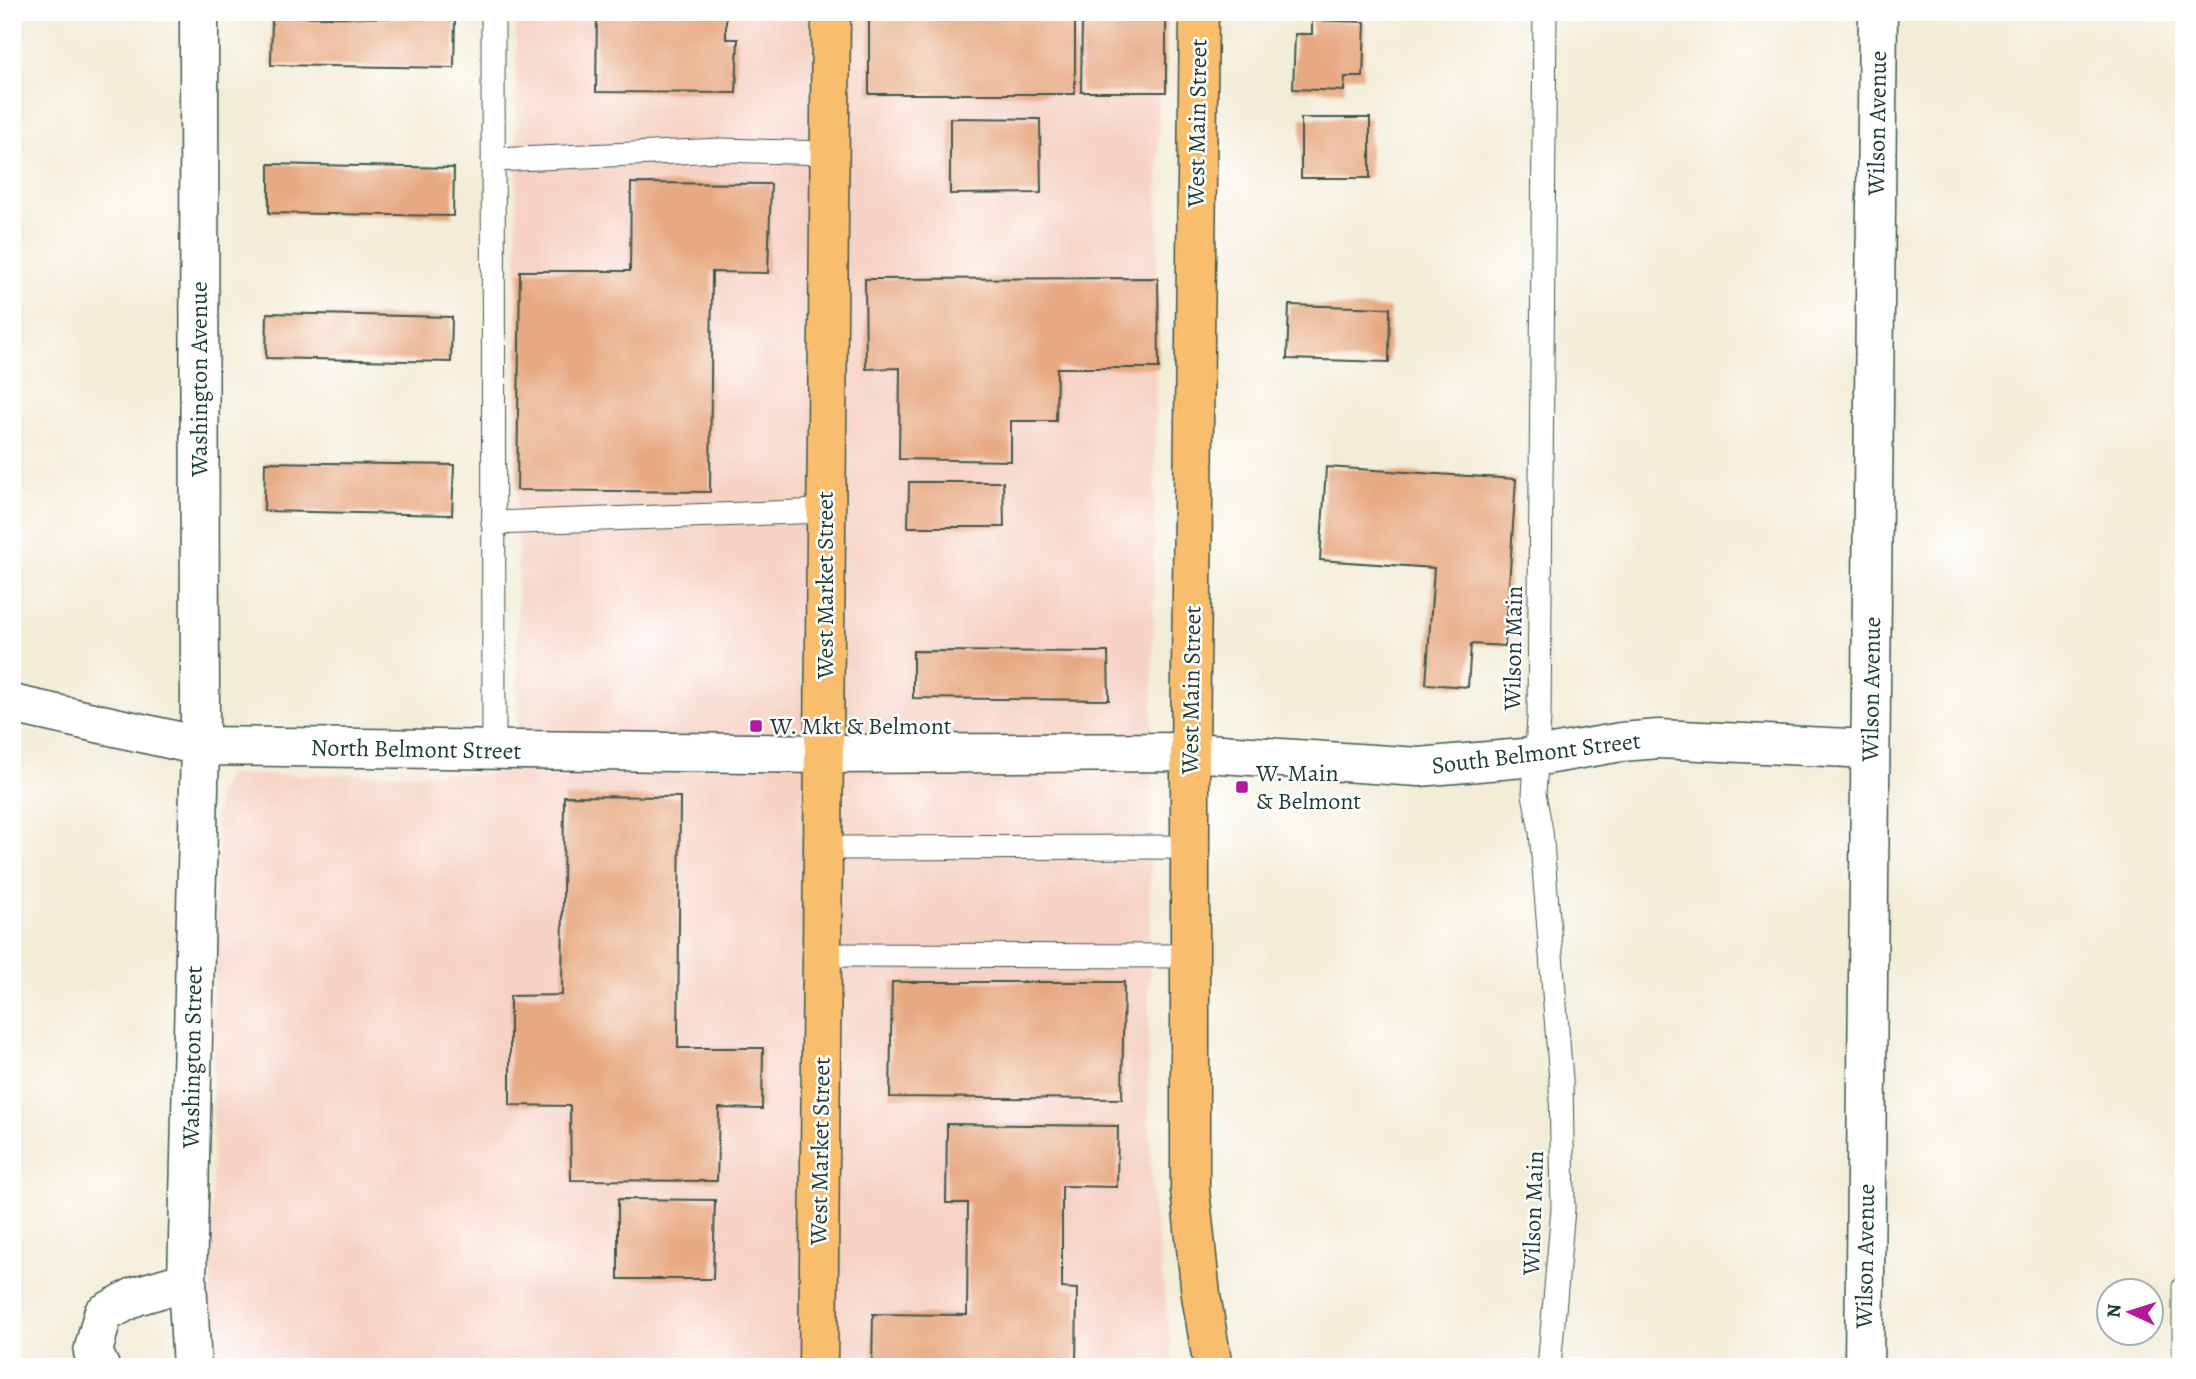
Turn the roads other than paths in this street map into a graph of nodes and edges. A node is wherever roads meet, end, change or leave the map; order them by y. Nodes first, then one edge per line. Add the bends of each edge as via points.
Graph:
1 (199, 12) edge
2 (493, 12) edge
3 (831, 12) edge
4 (1199, 12) edge
5 (1545, 12) edge
6 (1878, 12) edge
7 (829, 153) junction
8 (493, 160) junction
9 (825, 511) junction
10 (493, 523) junction
11 (12, 704) edge
12 (200, 747) junction
13 (1870, 749) junction
14 (494, 750) junction
15 (1190, 752) junction
16 (824, 754) junction
17 (1535, 757) junction
18 (1190, 847) junction
19 (824, 848) junction
20 (822, 955) junction
21 (1190, 956) junction
22 (187, 1281) junction
23 (2184, 1287) edge
24 (100, 1367) edge
25 (192, 1367) edge
26 (818, 1367) edge
27 (1213, 1367) edge
28 (1549, 1367) edge
29 (1864, 1367) edge
30 (2184, 1367) edge

1 - 12 street, Washington Avenue
2 - 8 lane
3 - 7 main road, West Market Street
4 - 15 main road, West Main Street
5 - 17 lane, Wilson Main
6 - 13 street, Wilson Avenue
7 - 8 lane via 722,150
7 - 9 main road, West Market Street
8 - 10 lane
9 - 10 lane
9 - 16 main road, West Market Street
10 - 14 lane
11 - 12 street, North Belmont Street
12 - 14 street, North Belmont Street
12 - 22 street, Washington Street
13 - 17 street, South Belmont Street via 1659,739
13 - 29 street, Wilson Avenue
14 - 16 street, North Belmont Street
15 - 16 street, South Belmont Street
15 - 17 street, South Belmont Street via 1419,767
15 - 18 main road, West Main Street
16 - 19 main road, West Market Street
17 - 28 lane, Wilson Main via 1534,794 1561,1079 1563,1209
18 - 19 lane
18 - 21 main road, West Main Street
19 - 20 main road, West Market Street
20 - 21 lane
20 - 26 main road, West Market Street
21 - 27 main road, West Main Street via 1190,1190
22 - 24 street via 136,1296 103,1314 93,1352
22 - 25 street, Washington Street
23 - 30 lane

